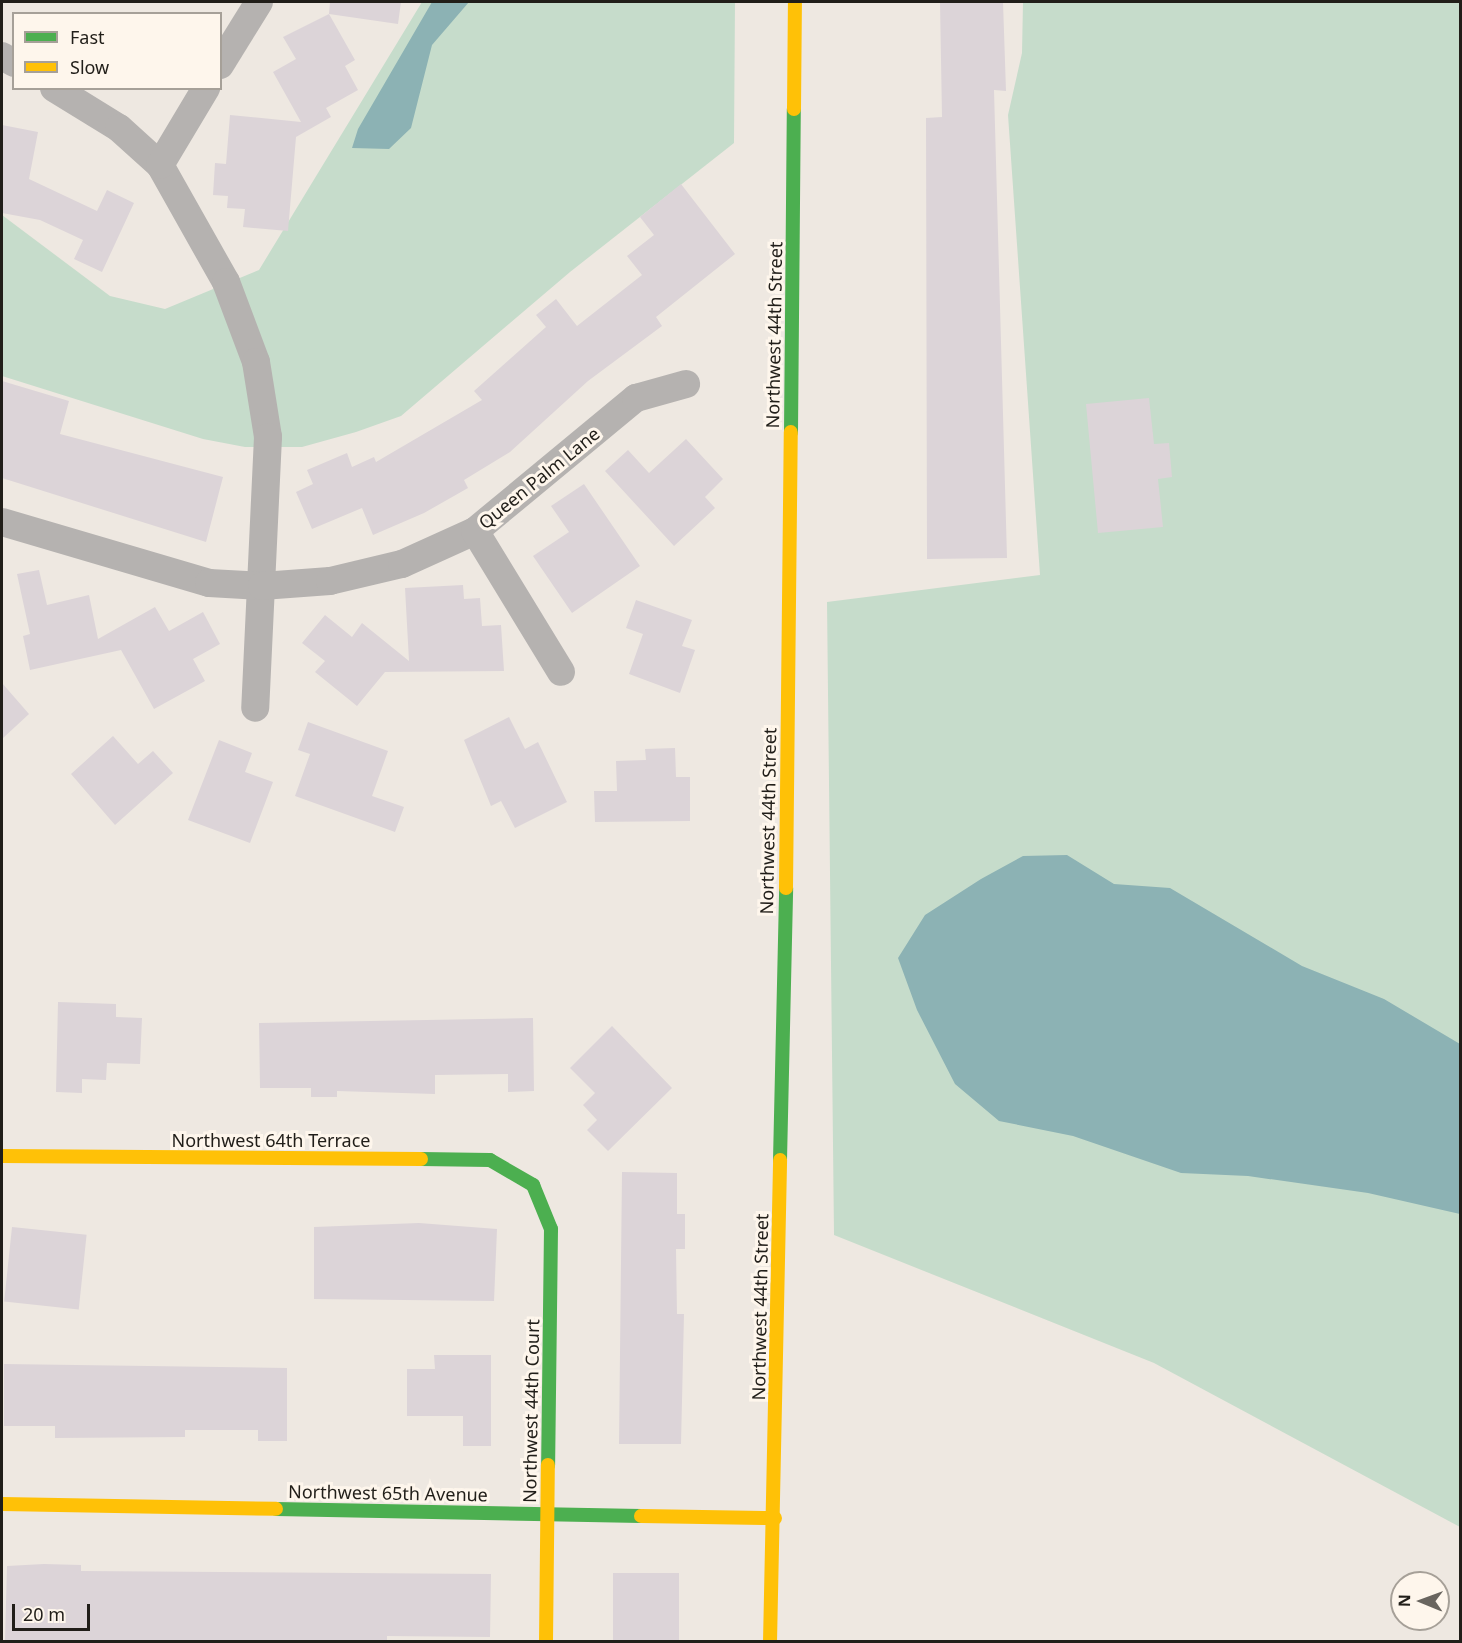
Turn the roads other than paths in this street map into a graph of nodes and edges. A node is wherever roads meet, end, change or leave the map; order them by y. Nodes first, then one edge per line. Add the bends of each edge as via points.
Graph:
1 (259, 2) edge
2 (795, 2) edge
3 (222, 62) edge
4 (57, 90) edge
5 (205, 90) edge
6 (160, 165) junction
7 (686, 384) dead end
8 (2, 522) edge
9 (475, 531) junction
10 (262, 586) junction
11 (561, 672) dead end
12 (255, 708) dead end
13 (2, 1156) edge
14 (533, 1185) joint
15 (2, 1504) edge
16 (548, 1514) junction
17 (775, 1518) junction
18 (546, 1641) edge
19 (770, 1641) edge

1 - 3 street
2 - 17 street, Northwest 44th Street
4 - 6 street via 119,128
5 - 6 street
6 - 10 street via 226,282 256,362 268,437
7 - 9 street, Queen Palm Lane via 636,398
8 - 10 street, Queen Palm Lane via 208,583
9 - 10 street, Queen Palm Lane via 402,564 330,581
9 - 11 street
10 - 12 street
13 - 14 street, Northwest 64th Terrace via 490,1160
14 - 16 street, Northwest 44th Court via 551,1229
15 - 16 street, Northwest 65th Avenue
16 - 17 street, Northwest 65th Avenue
16 - 18 street, Northwest 44th Court
17 - 19 street, Northwest 44th Street

